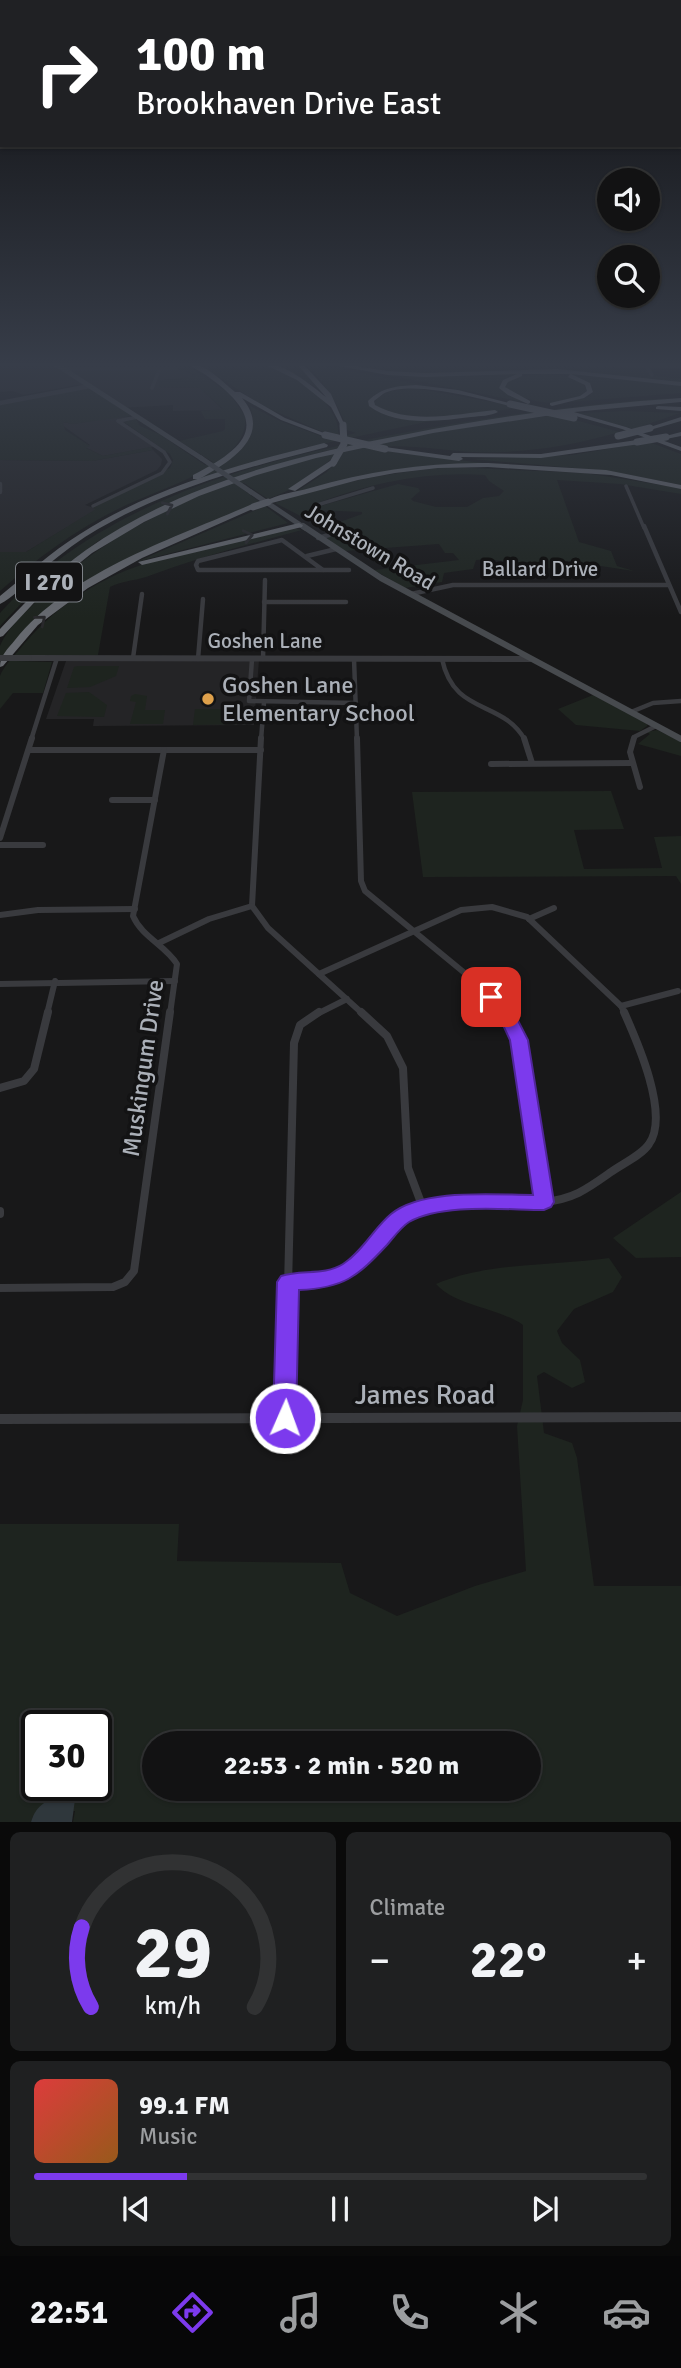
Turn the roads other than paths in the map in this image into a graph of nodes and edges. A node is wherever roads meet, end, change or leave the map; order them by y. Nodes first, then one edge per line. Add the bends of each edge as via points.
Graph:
1 (158, 448) edge
2 (186, 448) edge
3 (237, 448) edge
4 (315, 448) edge
5 (342, 448) edge
6 (347, 448) edge
7 (381, 448) edge
8 (560, 448) edge
9 (596, 448) edge
10 (385, 449) junction
11 (457, 455) junction
12 (611, 473) junction
13 (0, 484) edge
14 (626, 486) dead end
15 (681, 487) edge
16 (373, 488) dead end
17 (0, 492) edge
18 (279, 498) junction
19 (268, 502) joint
20 (93, 506) dead end
21 (253, 508) joint
22 (108, 521) junction
23 (299, 525) junction
24 (318, 538) junction
25 (336, 549) junction
26 (307, 556) junction
27 (323, 570) junction
28 (349, 570) dead end
29 (265, 580) dead end
30 (89, 583) junction
31 (669, 585) junction
32 (142, 594) dead end
33 (411, 594) junction
34 (203, 599) dead end
35 (0, 601) edge
36 (264, 602) junction
37 (346, 603) dead end
38 (681, 612) edge
39 (0, 635) edge
40 (0, 658) edge
41 (57, 658) junction
42 (132, 658) junction
43 (198, 659) junction
44 (252, 659) junction
45 (262, 659) junction
46 (354, 659) junction
47 (442, 659) junction
48 (530, 659) junction
49 (0, 664) edge
50 (681, 701) edge
51 (264, 702) junction
52 (356, 702) junction
53 (631, 712) junction
54 (656, 726) junction
55 (681, 739) edge
56 (30, 750) junction
57 (164, 750) junction
58 (261, 750) junction
59 (632, 763) junction
60 (491, 764) dead end
61 (532, 764) junction
62 (640, 787) dead end
63 (112, 800) dead end
64 (155, 800) junction
65 (0, 838) edge
66 (0, 845) edge
67 (43, 845) dead end
68 (252, 906) junction
69 (554, 908) dead end
70 (135, 909) junction
71 (0, 915) edge
72 (529, 919) junction
73 (412, 931) junction
74 (159, 943) junction
75 (318, 974) junction
76 (55, 981) junction
77 (175, 981) junction
78 (0, 984) edge
79 (678, 991) dead end
80 (346, 999) junction
81 (621, 1006) junction
82 (0, 1088) edge
83 (544, 1202) junction
84 (423, 1208) junction
85 (288, 1282) junction
86 (0, 1288) edge
87 (681, 1417) edge
88 (285, 1418) junction
89 (0, 1419) edge

1 - 20 street via 170,462 162,473
2 - 23 main road, Johnstown Road, bridge
3 - 22 highway via 219,464
4 - 22 highway, I 270 via 214,477
5 - 18 highway, bridge via 333,463
39 -> 6 highway, I 270 via 55,577 98,545 165,508 233,481
7 - 10 highway, bridge
8 - 11 highway, bridge
9 - 11 highway, bridge via 541,456
10 - 11 highway
10 - 12 highway
12 - 15 highway
12 - 18 highway via 480,466 415,468
13 - 17 street
14 - 31 street
16 - 24 street via 317,505 313,514 334,530
18 - 19 highway
19 - 21 highway, bridge
21 - 30 highway
22 - 35 highway, I 270 via 54,555
23 - 24 main road, Johnstown Road
30 -> 23 highway via 163,556
24 - 25 main road, Johnstown Road
25 - 26 street
25 - 33 main road, Johnstown Road
26 - 27 street
26 - 27 street via 282,540 200,560 196,565 198,570
27 - 28 street
29 - 36 street
49 -> 30 highway via 35,624
31 - 33 street, Ballard Drive via 453,585
31 - 38 street
32 - 42 street
33 - 48 main road, Johnstown Road
34 - 43 street
36 - 37 street
36 - 45 street
40 - 41 street, Goshen Lane, bridge
41 - 42 street, Goshen Lane
41 - 56 street
42 - 43 street, Goshen Lane
43 - 44 street, Goshen Lane
44 - 45 street, Goshen Lane
44 - 51 street via 248,698
45 - 46 street, Goshen Lane
46 - 47 street, Goshen Lane
46 - 52 street
47 - 48 street, Goshen Lane
47 - 61 street via 445,681 455,693 519,730
48 - 53 main road, Johnstown Road
50 - 53 street
51 - 52 street
51 - 58 street
52 - 73 street via 361,881 365,891
53 - 54 main road, Johnstown Road
54 - 55 main road, Johnstown Road
54 - 59 street via 634,737
56 - 57 street
56 - 65 street
57 - 58 street
57 - 64 street
58 - 68 street
59 - 61 street
59 - 62 street
60 - 61 street
63 - 64 street
64 - 70 street
66 - 67 street
68 - 74 street via 209,919
68 - 75 street via 268,928
69 - 72 street
70 - 71 street
70 - 74 street, Muskingum Drive via 136,925
72 - 73 street via 504,908 483,906 461,910
72 - 81 street
73 - 75 street
73 - 83 street via 504,1009 519,1040
74 - 77 street, Muskingum Drive via 177,964
75 - 80 street
76 - 77 street
76 - 78 street
76 - 82 street via 34,1069 24,1081
77 - 86 street, Muskingum Drive via 135,1267 125,1282 113,1287
79 - 81 street
80 - 84 street via 387,1036 402,1068 408,1168
80 - 85 street via 300,1025 295,1043
81 - 83 street via 639,1045 657,1126 649,1145 577,1196
83 - 84 street
84 - 85 street via 400,1217 350,1270 318,1281
85 - 88 street
87 - 88 street, James Road
88 - 89 street, James Road

